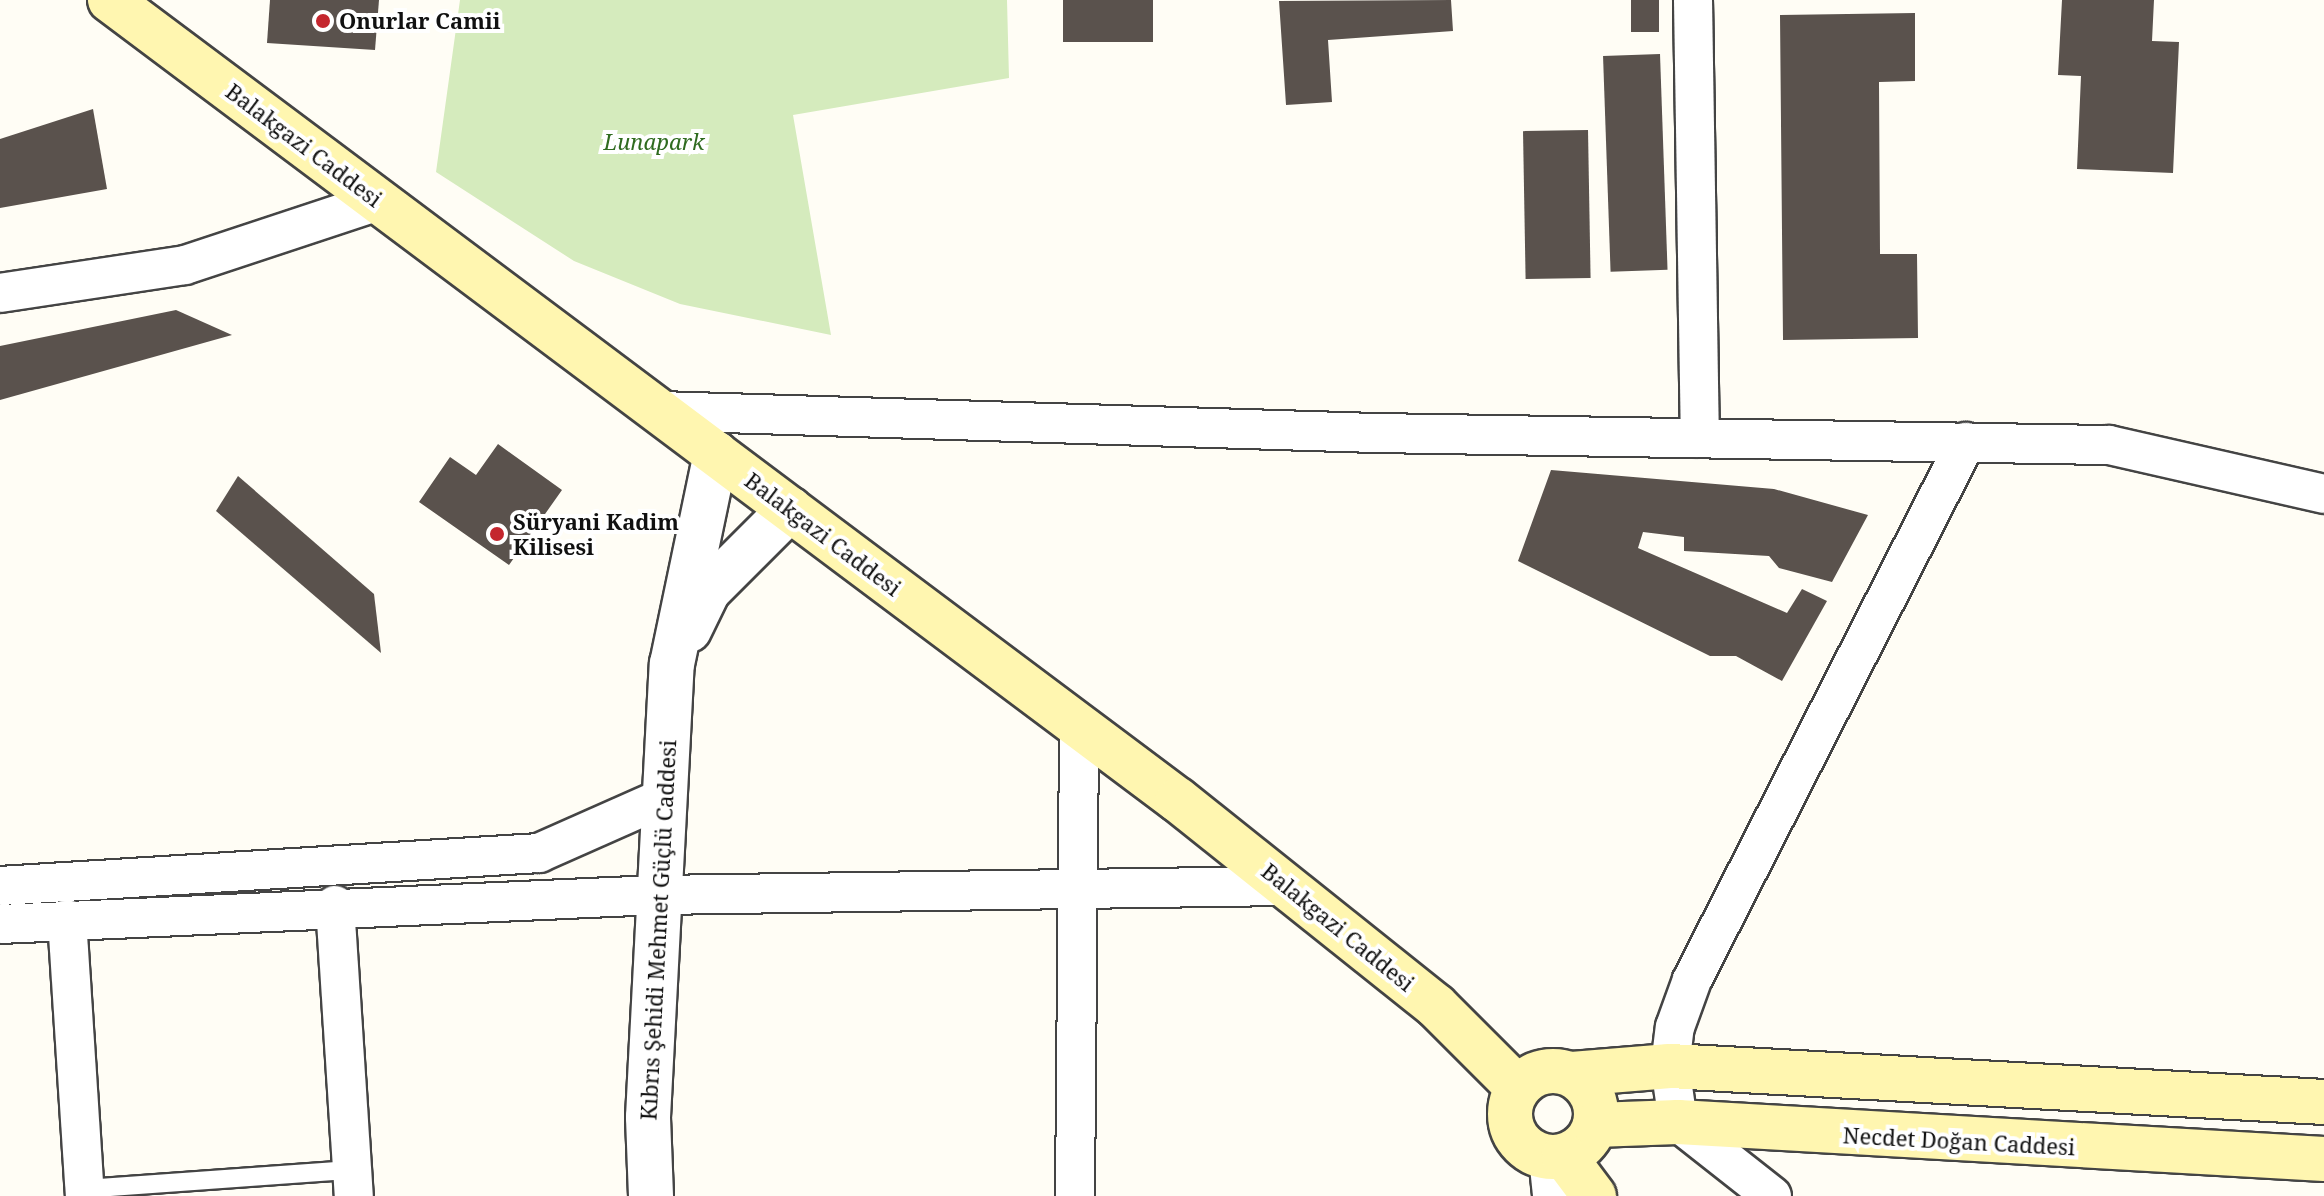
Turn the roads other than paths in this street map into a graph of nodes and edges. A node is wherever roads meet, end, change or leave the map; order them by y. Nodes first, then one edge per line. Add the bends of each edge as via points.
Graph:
1 (110, 0) edge
2 (1693, 0) edge
3 (379, 201) junction
4 (0, 293) edge
5 (659, 411) junction
6 (1700, 438) junction
7 (1966, 442) junction
8 (716, 454) junction
9 (2324, 494) edge
10 (790, 509) junction
11 (672, 664) junction
12 (1079, 725) junction
13 (663, 798) junction
14 (0, 886) edge
15 (1287, 886) junction
16 (1077, 890) junction
17 (656, 895) junction
18 (335, 905) junction
19 (67, 919) junction
20 (0, 924) edge
21 (1670, 1066) junction
22 (1572, 1074) junction
23 (1518, 1088) junction
24 (2324, 1102) edge
25 (1678, 1122) junction
26 (1595, 1125) junction
27 (2324, 1159) edge
28 (1555, 1170) edge
29 (353, 1183) edge
30 (85, 1192) edge
31 (651, 1196) edge
32 (1075, 1196) edge
33 (1594, 1196) edge
34 (1772, 1196) edge

1 - 3 main road, Balakgazi Caddesi
2 - 6 street
3 - 4 street via 185,265
3 - 5 main road, Balakgazi Caddesi
5 - 6 street
5 - 8 main road, Balakgazi Caddesi
6 - 7 street
7 - 9 street via 2109,445
7 - 21 street via 1692,980 1675,1027
8 - 10 main road, Balakgazi Caddesi
8 - 11 street
10 - 11 street via 708,591
10 - 12 main road, Balakgazi Caddesi
11 - 13 street, Kıbrıs Şehidi Mehmet Güçlü Caddesi
12 - 15 main road, Balakgazi Caddesi
12 - 16 street
13 - 14 street via 539,853
13 - 17 street, Kıbrıs Şehidi Mehmet Güçlü Caddesi
15 - 16 street
15 - 23 main road, Balakgazi Caddesi via 1436,1006
16 - 17 street
16 - 32 street
17 - 18 street
17 - 31 street, Kıbrıs Şehidi Mehmet Güçlü Caddesi
18 - 19 street
18 - 29 street
19 - 20 street
19 - 30 street
21 - 22 main road
21 - 24 main road
21 - 25 street
22 - 23 main road via 1543,1071
22 - 26 main road via 1593,1096
23 - 28 main road via 1510,1117 1514,1131
25 - 26 main road, Necdet Doğan Caddesi
25 - 27 main road, Necdet Doğan Caddesi
25 - 34 street
26 - 28 main road
28 - 33 main road
29 - 30 lane

